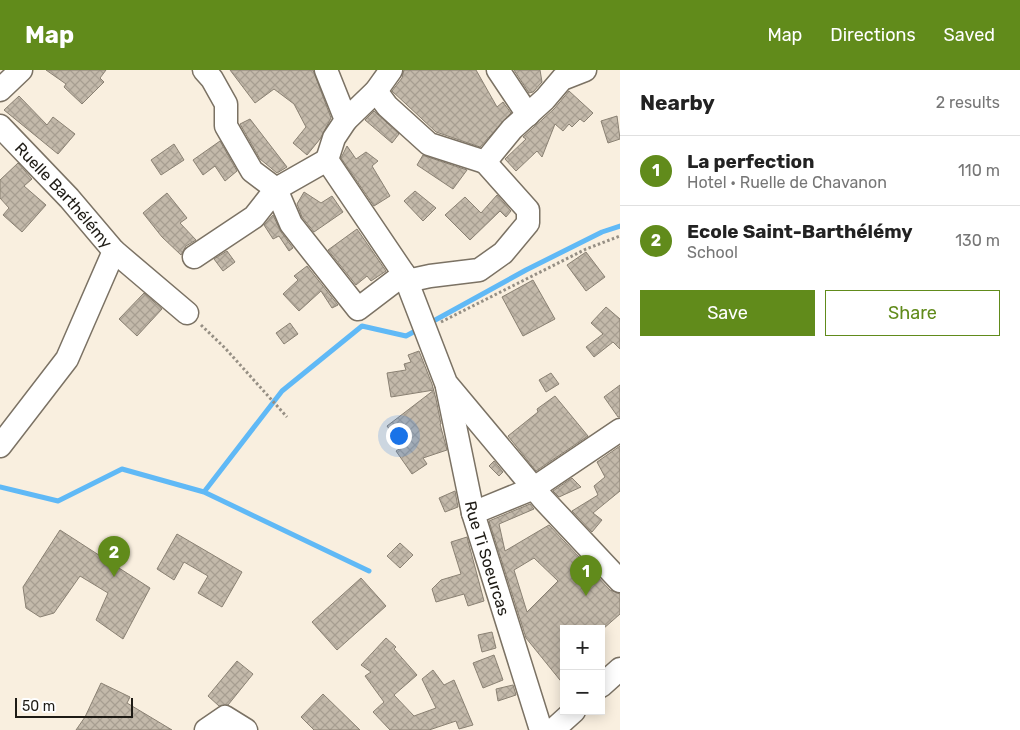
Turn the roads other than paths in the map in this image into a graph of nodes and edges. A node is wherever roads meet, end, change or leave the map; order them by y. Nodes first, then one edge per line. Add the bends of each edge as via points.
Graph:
1 (21, 70) edge
2 (204, 70) edge
3 (326, 70) edge
4 (391, 70) edge
5 (498, 70) edge
6 (585, 70) edge
7 (560, 75) edge
8 (0, 90) edge
9 (376, 91) junction
10 (528, 115) junction
11 (346, 120) junction
12 (0, 126) edge
13 (327, 160) junction
14 (485, 162) junction
15 (276, 189) junction
16 (114, 251) junction
17 (194, 257) dead end
18 (404, 274) junction
19 (187, 313) road end
20 (446, 383) junction
21 (620, 430) edge
22 (0, 446) edge
23 (534, 488) junction
24 (473, 513) junction
25 (620, 581) edge
26 (620, 669) edge
27 (605, 682) edge
28 (570, 715) edge
29 (206, 730) edge
30 (246, 730) edge
31 (541, 730) edge
32 (553, 730) edge

1 - 8 street
2 - 15 street via 226,104 226,126 252,171
3 - 11 street
4 - 9 street
5 - 10 street
6 - 7 street
7 - 10 street
9 - 11 street
9 - 14 street via 387,106 429,144
10 - 14 street
11 - 13 street via 334,138
12 - 16 street, Ruelle Barthélémy
13 - 15 street
13 - 18 street
14 - 18 street via 528,210 528,222 503,253 479,270 430,276
15 - 17 street via 254,217
15 - 18 street via 292,224 358,309
16 - 19 street
16 - 22 street, Ruelle Barthélémy via 67,359
18 - 20 street via 427,321 432,349
20 - 23 street
20 - 24 street, Rue Ti Soeurcas
21 - 23 street
23 - 24 street
23 - 25 street
24 - 31 street, Rue Ti Soeurcas
26 - 27 street
28 - 32 street
29 - 30 street via 225,717

